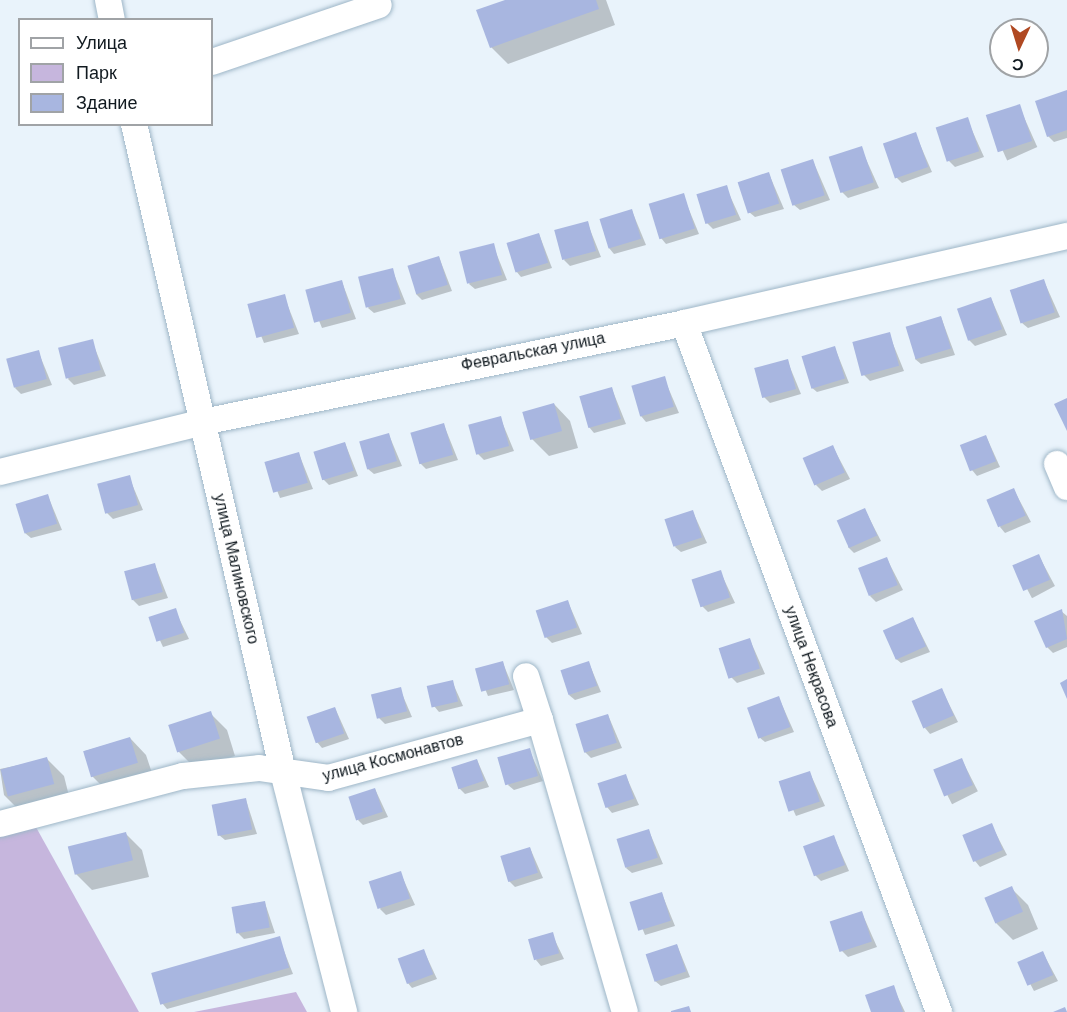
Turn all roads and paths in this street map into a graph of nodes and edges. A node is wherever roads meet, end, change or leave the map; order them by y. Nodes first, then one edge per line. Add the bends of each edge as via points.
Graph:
1 (108, 0) edge
2 (379, 6) dead end
3 (112, 18) edge
4 (213, 62) edge
5 (134, 126) edge
6 (1067, 236) edge
7 (684, 323) junction
8 (203, 422) junction
9 (1057, 464) dead end
10 (0, 472) edge
11 (1067, 488) edge
12 (526, 676) dead end
13 (540, 720) junction
14 (283, 772) junction
15 (0, 824) edge
16 (344, 1012) edge
17 (626, 1012) edge
18 (939, 1012) edge

1 - 3 street
2 - 4 street
5 - 8 street, улица Малиновского
6 - 7 street, Февральская улица
7 - 8 street, Февральская улица
7 - 18 street, улица Некрасова
8 - 10 street, Февральская улица
8 - 14 street, улица Малиновского
9 - 11 street
12 - 13 street
13 - 14 street, улица Космонавтов via 328,778
13 - 17 street
14 - 15 street, улица Космонавтов via 259,768 183,776
14 - 16 street, улица Малиновского

